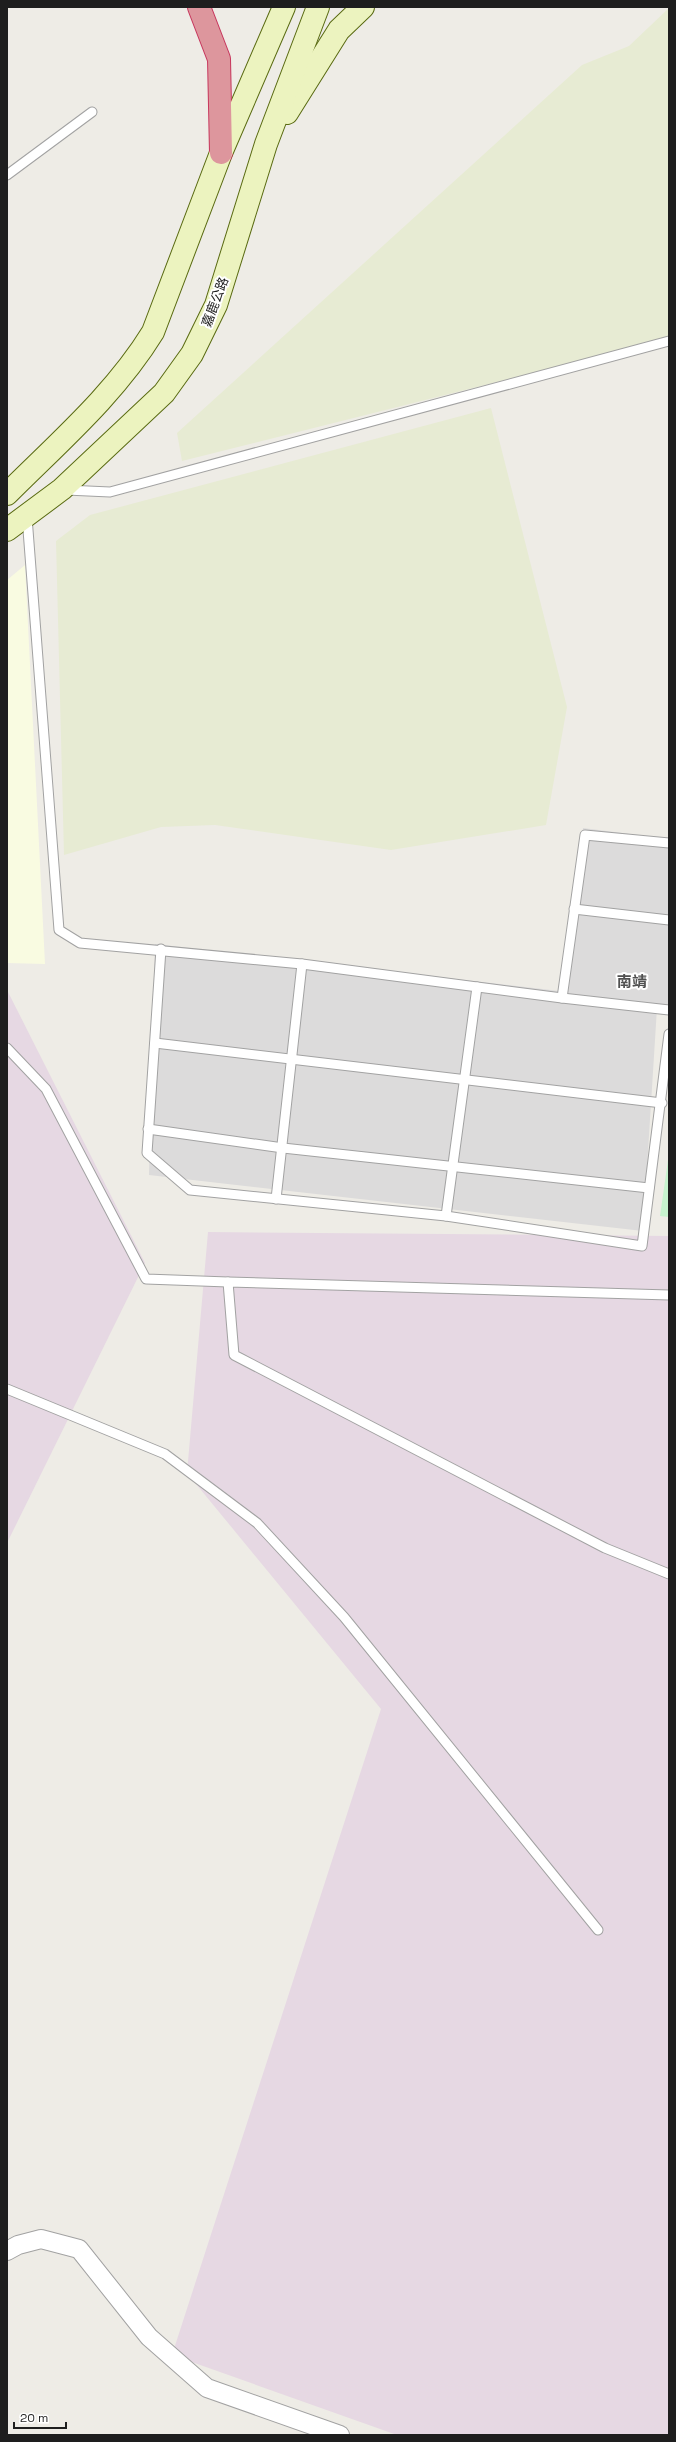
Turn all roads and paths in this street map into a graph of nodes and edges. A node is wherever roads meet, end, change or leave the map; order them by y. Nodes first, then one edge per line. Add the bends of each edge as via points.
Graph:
1 (199, 7) edge
2 (284, 7) edge
3 (318, 7) edge
4 (363, 7) edge
5 (92, 112) dead end
6 (266, 144) junction
7 (221, 153) junction
8 (7, 175) edge
9 (669, 341) edge
10 (62, 489) junction
11 (7, 494) edge
12 (27, 516) junction
13 (7, 530) edge
14 (669, 843) edge
15 (574, 909) junction
16 (669, 920) edge
17 (161, 949) junction
18 (302, 964) junction
19 (478, 987) junction
20 (562, 998) junction
21 (669, 1010) edge
22 (669, 1034) edge
23 (155, 1043) junction
24 (7, 1048) edge
25 (293, 1058) junction
26 (466, 1080) junction
27 (662, 1103) junction
28 (148, 1129) junction
29 (283, 1148) junction
30 (454, 1166) junction
31 (649, 1188) junction
32 (276, 1199) junction
33 (446, 1216) junction
34 (228, 1282) junction
35 (669, 1295) edge
36 (7, 1388) edge
37 (669, 1574) edge
38 (598, 1930) dead end
39 (7, 2251) edge
40 (340, 2435) edge

1 - 7 highway via 219,59
2 - 7 main road
3 - 6 main road, 嘉鹿公路
4 - 6 main road via 339,30 296,101
5 - 8 lane
6 - 10 main road, 嘉鹿公路 via 216,305 192,354 164,393
7 - 11 main road via 153,332 138,358 105,397
9 - 10 lane via 110,492
10 - 12 main road, 嘉鹿公路
12 - 13 main road, 嘉鹿公路
12 - 17 lane via 58,930 80,943
14 - 15 lane via 585,835
15 - 16 lane
15 - 20 lane
17 - 18 lane
17 - 23 lane
18 - 19 lane
18 - 25 lane
19 - 20 lane
19 - 26 lane
20 - 21 lane
22 - 27 lane
23 - 25 lane
23 - 28 lane
24 - 34 lane via 46,1089 146,1279
25 - 26 lane
25 - 29 lane
26 - 27 lane
26 - 30 lane
27 - 31 lane
28 - 29 lane
28 - 32 lane via 147,1153 190,1190
29 - 30 lane
29 - 32 lane
30 - 31 lane
30 - 33 lane
31 - 33 lane via 642,1246
32 - 33 lane
34 - 35 lane
34 - 37 lane via 234,1355 605,1548
36 - 38 lane via 165,1454 257,1523 344,1617
39 - 40 street via 41,2239 79,2249 149,2337 207,2388

